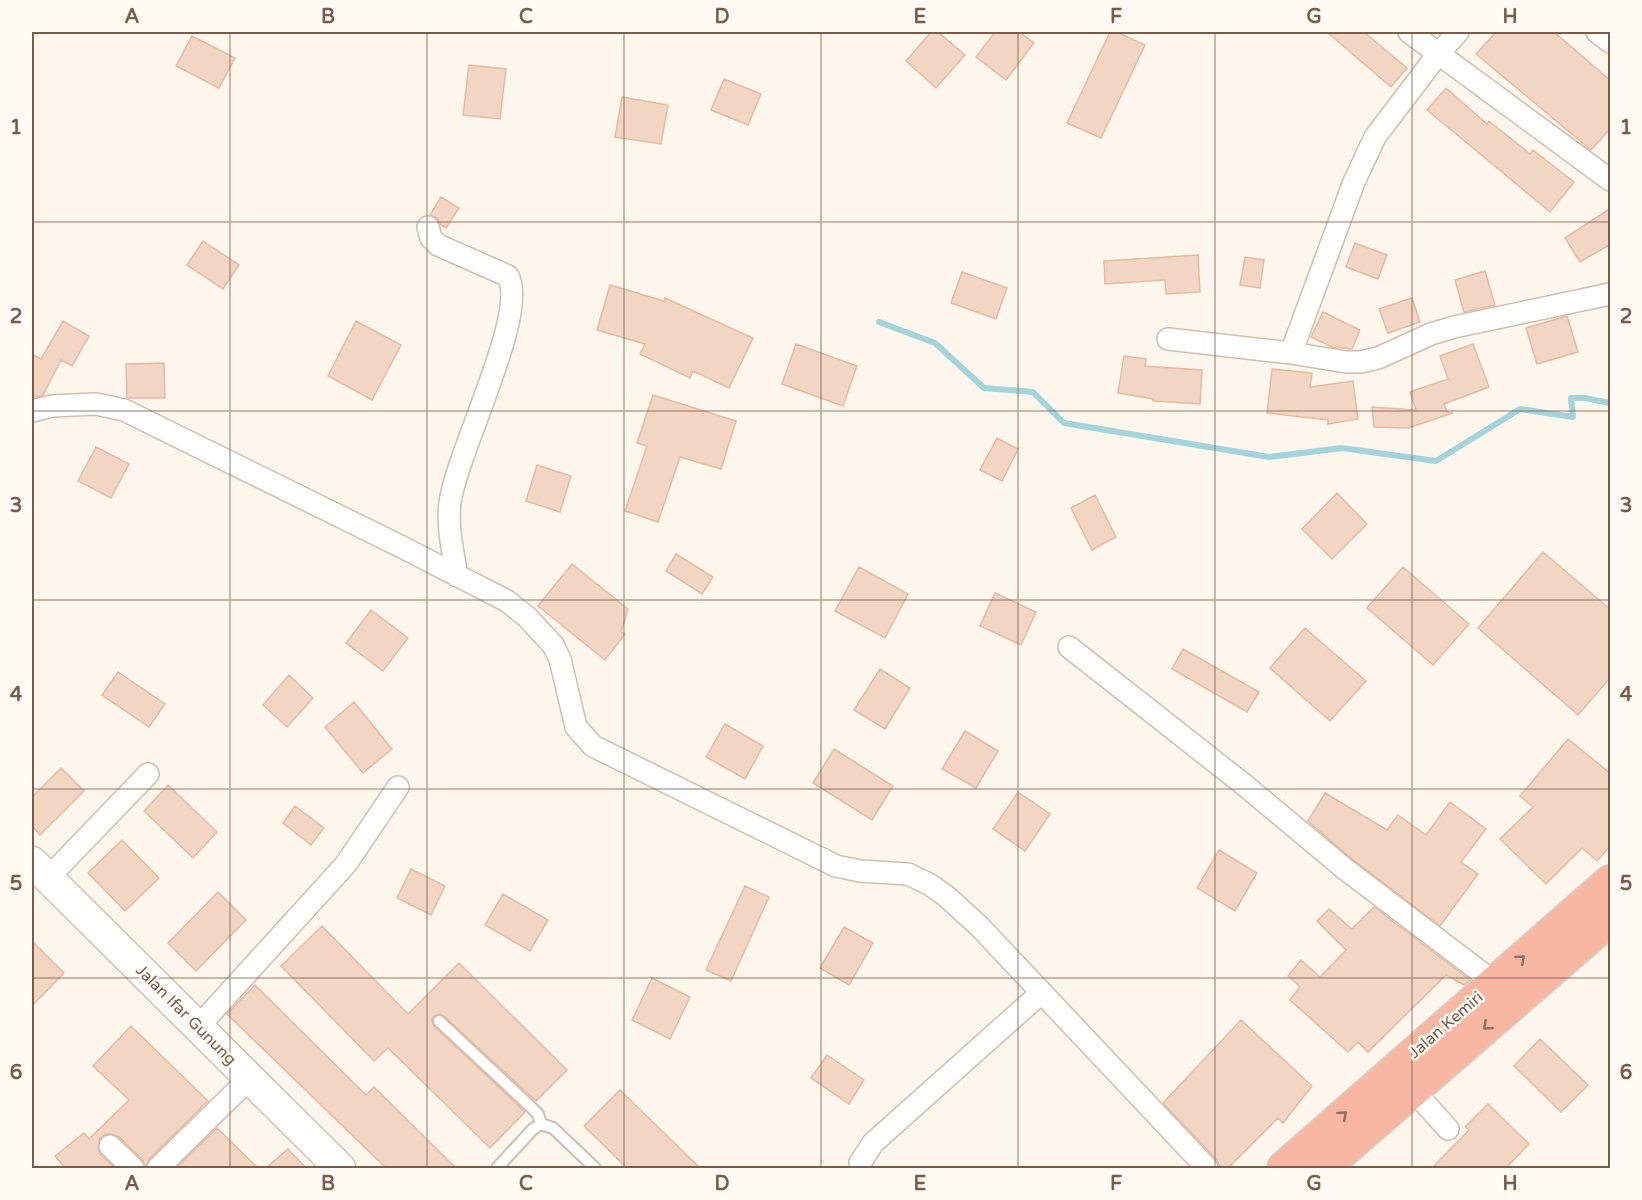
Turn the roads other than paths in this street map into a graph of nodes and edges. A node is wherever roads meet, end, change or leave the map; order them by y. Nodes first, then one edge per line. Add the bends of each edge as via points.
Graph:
1 (1409, 32) edge
2 (1458, 32) edge
3 (1597, 32) edge
4 (1611, 42) edge
5 (1438, 54) junction
6 (1611, 180) edge
7 (428, 227) dead end
8 (1611, 294) edge
9 (1168, 339) dead end
10 (1291, 353) junction
11 (32, 411) edge
12 (457, 576) junction
13 (1069, 647) dead end
14 (148, 774) dead end
15 (398, 787) dead end
16 (40, 870) edge
17 (1611, 882) edge
18 (1611, 919) edge
19 (1506, 992) junction
20 (1041, 993) junction
21 (439, 1021) dead end
22 (198, 1027) junction
23 (250, 1078) junction
24 (1413, 1090) junction
25 (541, 1124) junction
26 (1448, 1128) dead end
27 (110, 1146) dead end
28 (1326, 1160) edge
29 (133, 1168) edge
30 (158, 1168) edge
31 (340, 1168) edge
32 (497, 1168) edge
33 (595, 1168) edge
34 (861, 1168) edge
35 (1207, 1168) edge
36 (1284, 1168) edge

1 - 5 street
2 - 5 street
3 - 4 street
5 - 6 street
5 - 10 street via 1375,137 1354,182
7 - 12 street via 438,245 508,276 512,283 513,301 506,336 450,503
8 - 10 street via 1454,327 1361,362
9 - 10 street
11 - 12 street via 96,404 124,410
12 - 20 street via 507,601 552,645 561,659 576,727 592,746 836,866 908,874 929,884 979,926
13 - 19 street via 1345,869
14 - 16 street
15 - 22 street via 346,864
16 - 22 street, Jalan Ifar Gunung
19 -> 17 highway, Jalan Kemiri
18 - 19 highway, Jalan Kemiri
19 -> 24 highway, Jalan Kemiri
28 -> 19 highway, Jalan Kemiri
20 - 34 street via 873,1143 860,1163
20 - 35 street
21 - 25 lane via 533,1108
22 - 23 street, Jalan Ifar Gunung
23 - 30 street
23 - 31 street, Jalan Ifar Gunung
24 - 26 street
24 - 28 highway, Jalan Kemiri
25 - 32 lane
25 - 33 lane via 554,1128
27 - 29 street
28 - 36 highway, Jalan Kemiri

